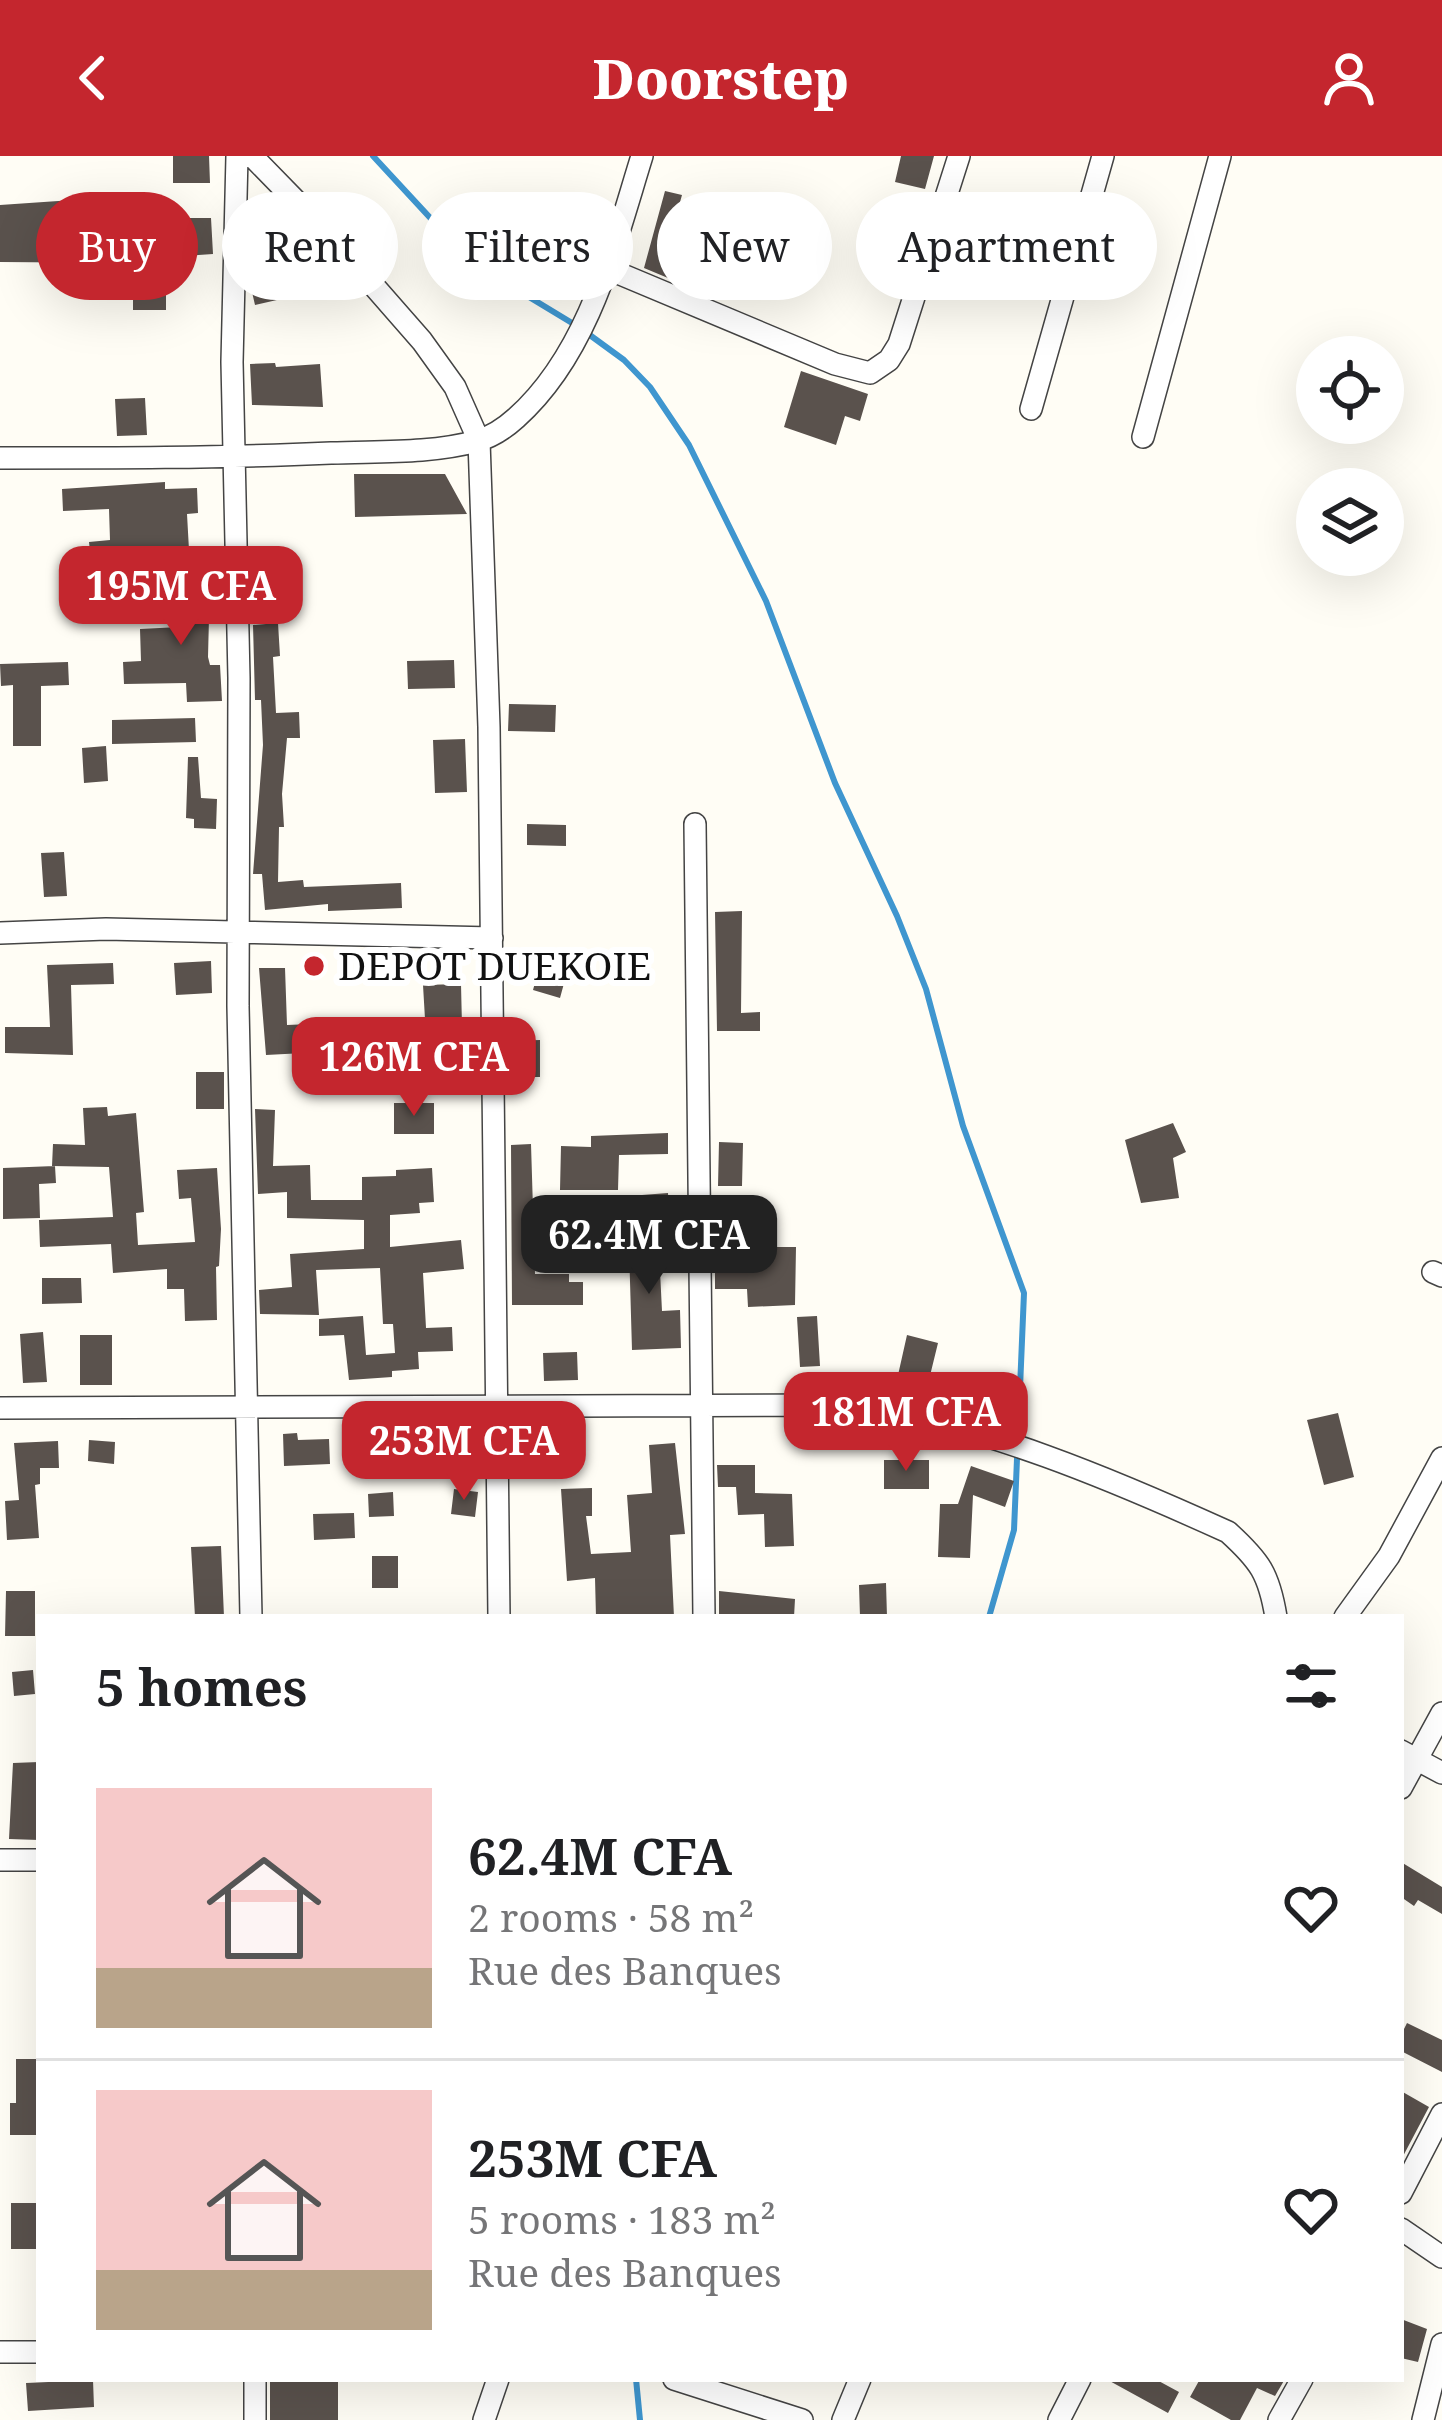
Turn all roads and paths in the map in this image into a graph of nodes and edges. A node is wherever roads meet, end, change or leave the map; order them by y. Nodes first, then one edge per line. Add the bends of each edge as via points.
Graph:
1 (237, 156) edge
2 (252, 156) edge
3 (642, 156) edge
4 (959, 156) edge
5 (1103, 156) edge
6 (1220, 156) edge
7 (630, 192) edge
8 (633, 279) edge
9 (592, 300) edge
10 (1031, 409) dead end
11 (1143, 437) dead end
12 (479, 440) junction
13 (233, 457) junction
14 (0, 458) edge
15 (695, 824) dead end
16 (0, 933) edge
17 (239, 933) junction
18 (492, 938) junction
19 (700, 1405) junction
20 (0, 1408) edge
21 (494, 1408) junction
22 (249, 1410) junction
23 (1442, 1457) edge
24 (251, 1614) edge
25 (499, 1614) edge
26 (704, 1614) edge
27 (1276, 1614) edge
28 (1347, 1614) edge
29 (1442, 1713) edge
30 (1409, 1755) edge
31 (1442, 1773) edge
32 (0, 1860) edge
33 (36, 1860) edge
34 (1442, 2114) edge
35 (1404, 2187) edge
36 (1404, 2231) edge
37 (1442, 2257) edge
38 (1442, 2344) edge
39 (0, 2352) edge
40 (36, 2352) edge
41 (255, 2382) edge
42 (496, 2382) edge
43 (683, 2382) edge
44 (859, 2382) edge
45 (1078, 2382) edge
46 (1300, 2382) edge
47 (255, 2420) edge
48 (484, 2420) edge
49 (802, 2420) edge
50 (843, 2420) edge
51 (1059, 2420) edge
52 (1279, 2420) edge
53 (1423, 2420) edge

1 - 13 street
2 - 12 street via 422,341
3 - 7 street
4 - 8 street via 899,344 870,373
5 - 10 street
6 - 11 street
9 - 12 street via 537,397
12 - 13 street
12 - 18 street
13 - 14 street
13 - 17 street
15 - 19 street
16 - 17 street
17 - 18 street
17 - 22 street
18 - 21 street
19 - 21 street
19 - 26 street
19 - 27 street via 858,1405 997,1438 1228,1532 1270,1580
20 - 22 street
21 - 22 street
21 - 25 street
22 - 24 street
23 - 28 street via 1390,1556
29 - 30 street
30 - 31 street
32 - 33 street
34 - 35 street
36 - 37 street
38 - 53 street
39 - 40 street
41 - 47 street
42 - 48 street
43 - 49 street
44 - 50 street
45 - 51 street
46 - 52 street

